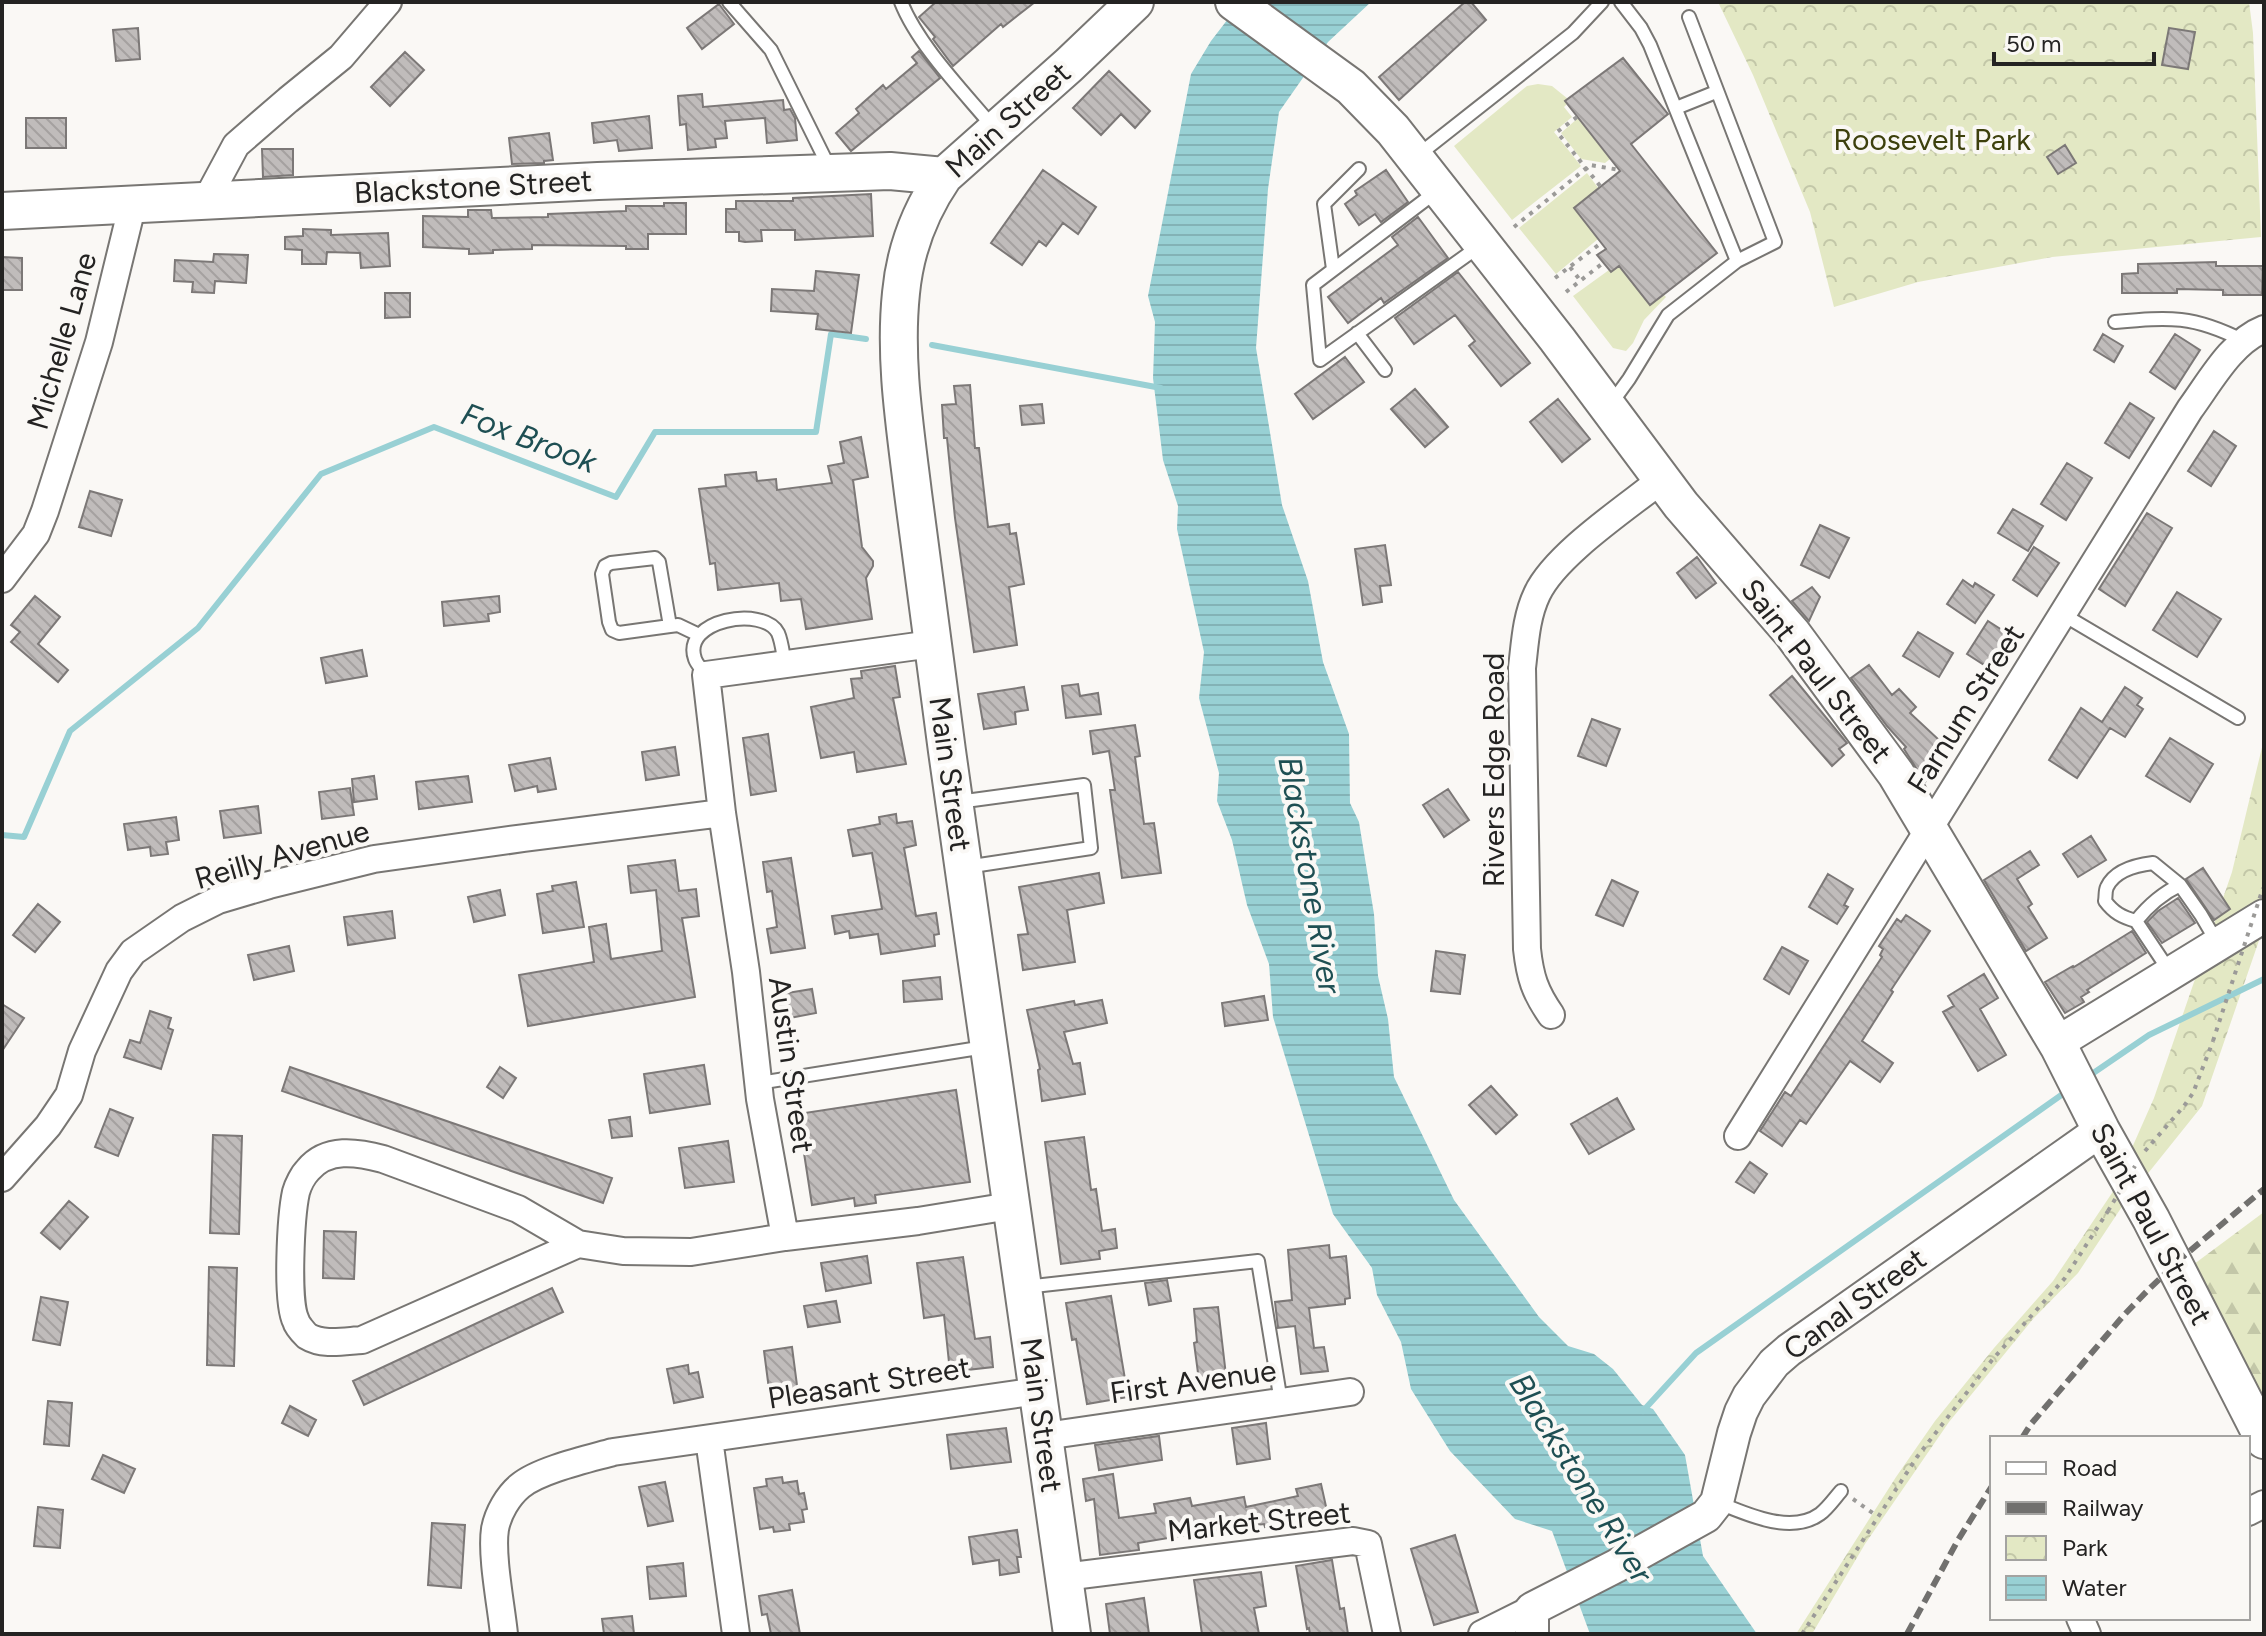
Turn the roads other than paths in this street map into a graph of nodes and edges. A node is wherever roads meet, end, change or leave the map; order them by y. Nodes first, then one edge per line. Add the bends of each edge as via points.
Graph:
1 (388, 2) edge
2 (729, 2) edge
3 (901, 2) edge
4 (1135, 2) edge
5 (1234, 2) edge
6 (1602, 2) edge
7 (1621, 2) edge
8 (1689, 17) dead end
9 (1716, 92) junction
10 (1676, 108) junction
11 (995, 129) junction
12 (1415, 158) junction
13 (1359, 169) dead end
14 (832, 172) junction
15 (944, 176) junction
16 (1440, 189) junction
17 (207, 199) junction
18 (133, 203) junction
19 (2, 211) edge
20 (1482, 244) junction
21 (1737, 261) junction
22 (1333, 269) junction
23 (2115, 322) dead end
24 (1357, 333) junction
25 (2254, 335) edge
26 (1385, 370) dead end
27 (1608, 408) junction
28 (1661, 480) junction
29 (2, 579) edge
30 (2062, 614) junction
31 (670, 626) junction
32 (699, 635) junction
33 (932, 644) junction
34 (785, 664) junction
35 (706, 675) junction
36 (2238, 718) dead end
37 (954, 803) junction
38 (722, 813) junction
39 (1929, 828) junction
40 (963, 868) junction
41 (2180, 885) junction
42 (2264, 916) edge
43 (2136, 921) junction
44 (2218, 944) junction
45 (2171, 973) junction
46 (1551, 1015) dead end
47 (2057, 1043) junction
48 (988, 1046) junction
49 (759, 1083) junction
50 (2101, 1130) junction
51 (1738, 1136) dead end
52 (2, 1178) edge
53 (1010, 1206) junction
54 (785, 1237) junction
55 (578, 1244) junction
56 (1022, 1288) junction
57 (1038, 1391) junction
58 (1350, 1392) dead end
59 (1281, 1402) junction
60 (1045, 1436) junction
61 (709, 1439) junction
62 (2264, 1440) edge
63 (1841, 1491) road end
64 (1712, 1509) junction
65 (1064, 1577) junction
66 (1539, 1614) edge
67 (504, 1634) edge
68 (736, 1634) edge
69 (1072, 1634) edge
70 (1387, 1634) edge
71 (1482, 1634) edge

1 - 17 street via 341,57 236,145
2 - 14 lane via 771,50
3 - 11 lane via 926,44
4 - 11 main road, Main Street
5 - 12 main road, Saint Paul Street via 1351,87
6 - 12 lane via 1573,33
7 - 10 lane via 1650,45
8 - 9 lane
9 - 10 lane
9 - 21 lane via 1775,242
10 - 21 lane
11 - 15 main road, Main Street
12 - 16 main road, Saint Paul Street
13 - 22 lane via 1324,204
14 - 15 main road, Blackstone Street
14 - 17 main road, Blackstone Street
15 - 33 main road, Main Street via 918,222 907,256 899,324 900,387
16 - 20 main road, Saint Paul Street
16 - 22 lane
17 - 18 main road, Blackstone Street
18 - 19 main road, Blackstone Street
18 - 29 street, Michelle Lane via 99,342 45,511 36,534
20 - 24 lane
20 - 27 main road, Saint Paul Street
21 - 27 lane via 1662,321
22 - 24 lane via 1313,285 1320,360
23 - 25 lane via 2187,320
24 - 26 lane
25 - 30 street, Farnum Street via 2225,361 2190,409
27 - 28 main road, Saint Paul Street
28 - 39 main road, Saint Paul Street via 1792,633 1896,774
28 - 46 street, Rivers Edge Road via 1560,562 1538,593 1527,629 1522,668 1527,949 1537,994
30 - 36 lane
30 - 39 street, Farnum Street
31 - 31 lane via 612,630 605,566 655,558
31 - 32 lane
32 - 34 lane via 727,620 757,619 777,632
32 - 35 lane via 695,660
33 - 34 street
33 - 37 main road, Main Street
34 - 35 street
35 - 38 street, Austin Street
37 - 40 main road, Main Street
37 - 40 lane via 1084,785 1091,848
38 - 49 street, Austin Street
38 - 52 street, Reilly Avenue via 374,859 218,900 182,918 133,952 119,971 82,1051 69,1095
39 - 47 main road, Saint Paul Street
39 - 51 street, Farnum Street
40 - 48 main road, Main Street
41 - 43 lane
41 - 43 lane via 2153,863 2120,873 2107,887 2105,901 2113,912
41 - 44 lane
42 - 44 street
43 - 45 lane
44 - 45 street
45 - 47 street
47 - 50 main road, Saint Paul Street
48 - 49 lane
48 - 53 main road, Main Street
49 - 54 street, Austin Street
50 - 62 main road, Saint Paul Street
50 - 64 street, Canal Street via 1774,1363 1741,1412
53 - 54 street
53 - 56 main road, Main Street
54 - 55 street via 691,1252
55 - 55 street via 518,1209 383,1159 344,1152 308,1170 297,1189 292,1216 295,1321 307,1335 326,1341 362,1340
56 - 57 main road, Main Street
56 - 59 lane via 1258,1261
57 - 60 main road, Main Street
57 - 61 street, Pleasant Street
58 - 59 street, First Avenue
59 - 60 street, First Avenue
60 - 65 main road, Main Street
61 - 67 street, Pleasant Street via 613,1452 521,1484 505,1502 495,1528
61 - 68 street
63 - 64 lane via 1818,1516 1804,1521
64 - 66 street
65 - 69 main road, Main Street
65 - 70 street, Market Street via 1353,1541 1368,1544
66 - 71 street

